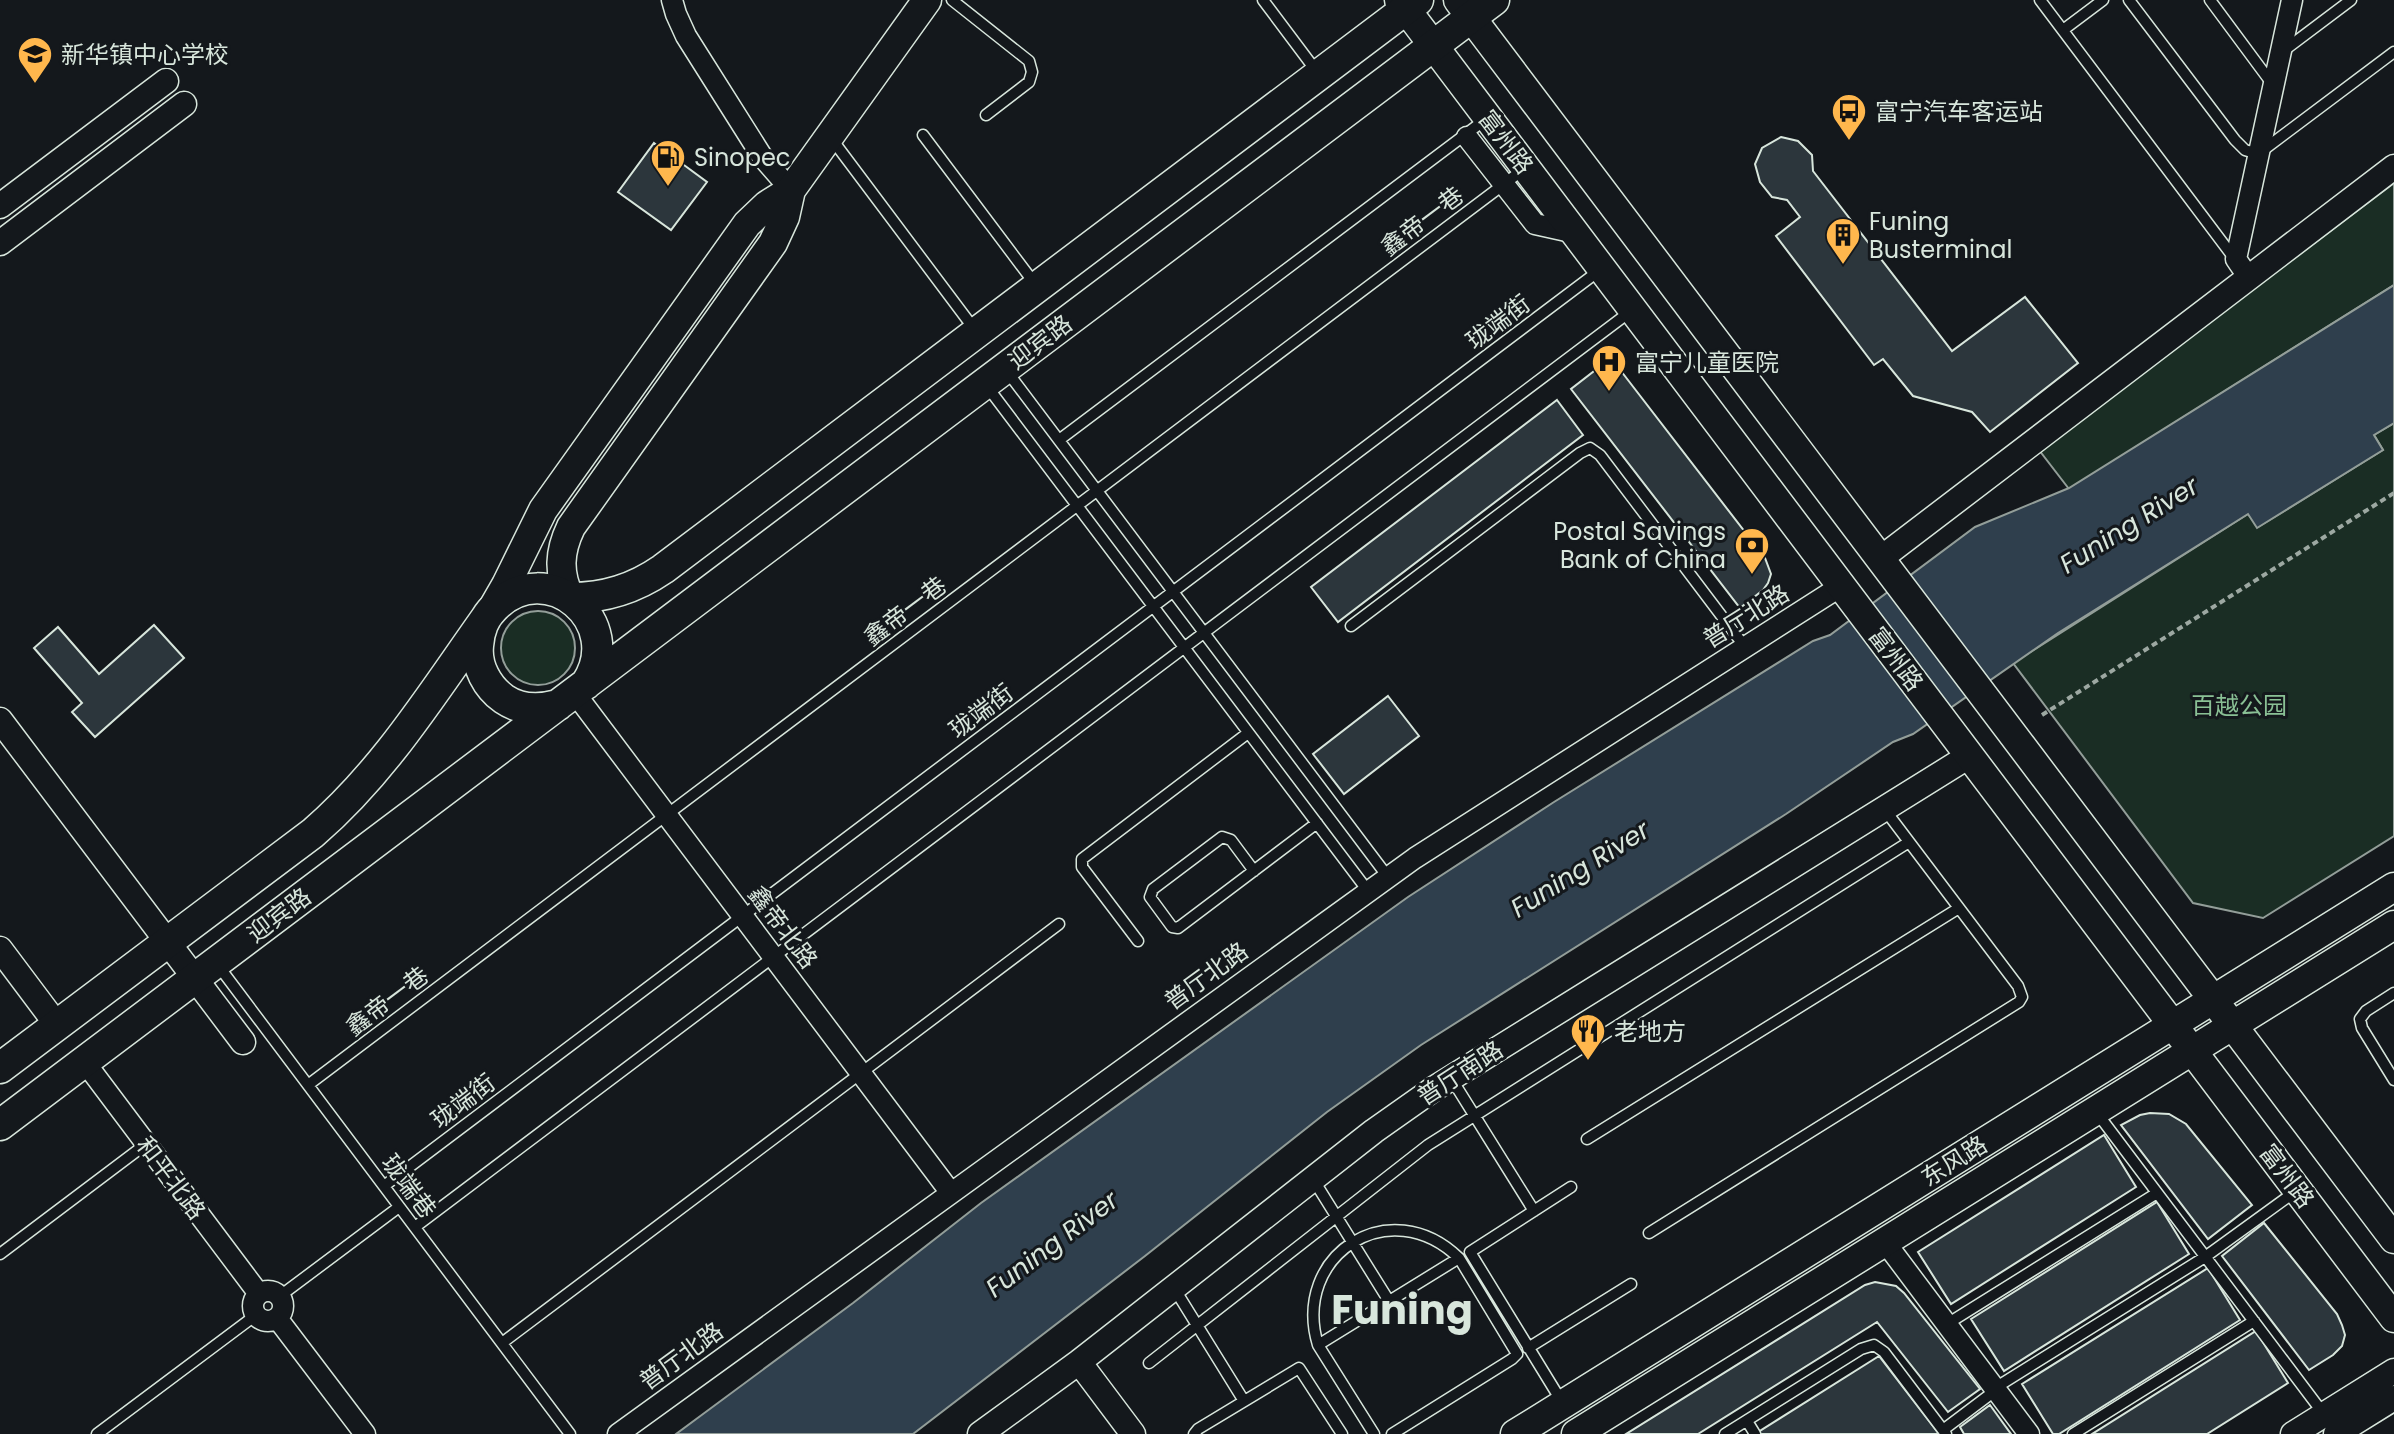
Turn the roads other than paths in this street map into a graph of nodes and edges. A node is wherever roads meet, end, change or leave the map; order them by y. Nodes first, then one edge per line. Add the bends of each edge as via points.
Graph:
1 (672, 0) edge
2 (927, 0) edge
3 (952, 0) edge
4 (1263, 0) edge
5 (2040, 0) edge
6 (2103, 0) edge
7 (2129, 0) edge
8 (2210, 0) edge
9 (2292, 0) edge
10 (2351, 0) edge
11 (1408, 3) edge
12 (1474, 6) edge
13 (2063, 30) junction
14 (1433, 45) junction
15 (2394, 52) edge
16 (2280, 54) junction
17 (1319, 75) junction
18 (166, 81) dead end
19 (2273, 85) junction
20 (184, 104) dead end
21 (986, 115) dead end
22 (1487, 117) junction
23 (923, 135) dead end
24 (830, 136) junction
25 (1467, 137) dead end
26 (2258, 154) junction
27 (2394, 167) edge
28 (1526, 168) junction
29 (791, 190) junction
30 (0, 206) edge
31 (1586, 235) dead end
32 (0, 243) edge
33 (2242, 268) junction
34 (1602, 269) junction
35 (1037, 287) junction
36 (1633, 310) junction
37 (977, 332) junction
38 (995, 376) junction
39 (1059, 440) junction
40 (1097, 491) junction
41 (1078, 506) junction
42 (1880, 559) junction
43 (1841, 586) junction
44 (1173, 592) junction
45 (570, 598) junction
46 (1153, 606) junction
47 (491, 611) junction
48 (1351, 626) dead end
49 (1204, 633) junction
50 (1745, 647) junction
51 (1184, 648) junction
52 (572, 694) junction
53 (0, 720) edge
54 (1248, 733) junction
55 (1969, 756) junction
56 (1884, 809) junction
57 (667, 815) junction
58 (1317, 823) junction
59 (1909, 842) junction
60 (1254, 871) junction
61 (1388, 877) junction
62 (2394, 887) edge
63 (1368, 891) junction
64 (1959, 908) junction
65 (742, 916) junction
66 (1059, 924) dead end
67 (2394, 925) edge
68 (1138, 941) dead end
69 (0, 949) edge
70 (774, 957) junction
71 (215, 963) junction
72 (2394, 993) edge
73 (2213, 1000) junction
74 (57, 1025) junction
75 (2173, 1025) junction
76 (2233, 1026) junction
77 (243, 1042) dead end
78 (2193, 1051) junction
79 (84, 1061) junction
80 (0, 1068) edge
81 (861, 1073) junction
82 (1451, 1078) junction
83 (2394, 1080) edge
84 (308, 1085) junction
85 (2096, 1111) junction
86 (1474, 1115) junction
87 (0, 1125) edge
88 (1587, 1139) dead end
89 (146, 1144) junction
90 (1313, 1179) junction
91 (384, 1186) junction
92 (1571, 1187) dead end
93 (2298, 1190) junction
94 (951, 1193) junction
95 (2157, 1193) junction
96 (399, 1207) junction
97 (1534, 1211) junction
98 (1336, 1217) junction
99 (415, 1227) junction
100 (1649, 1233) dead end
101 (2394, 1239) edge
102 (1352, 1242) junction
103 (1885, 1242) junction
104 (0, 1254) edge
105 (2205, 1257) junction
106 (1459, 1258) junction
107 (1631, 1284) dead end
108 (1174, 1288) junction
109 (259, 1294) junction
110 (280, 1296) junction
111 (1389, 1301) junction
112 (256, 1315) junction
113 (277, 1318) junction
114 (2394, 1318) edge
115 (2254, 1321) junction
116 (1947, 1324) junction
117 (1197, 1325) junction
118 (502, 1343) junction
119 (1318, 1345) junction
120 (1528, 1348) junction
121 (1079, 1362) junction
122 (1149, 1363) dead end
123 (2394, 1371) edge
124 (1996, 1389) junction
125 (2394, 1398) edge
126 (1244, 1401) junction
127 (1586, 1414) edge
128 (1747, 1421) junction
129 (2333, 1427) edge
130 (1944, 1432) edge
131 (97, 1434) edge
132 (365, 1434) edge
133 (570, 1434) edge
134 (618, 1434) edge
135 (980, 1434) edge
136 (1133, 1434) edge
137 (1194, 1434) edge
138 (1342, 1434) edge
139 (1374, 1434) edge
140 (1392, 1434) edge
141 (1515, 1434) edge
142 (1725, 1434) edge
143 (1755, 1434) edge
144 (2029, 1434) edge
145 (2073, 1434) edge
146 (2293, 1434) edge

1 - 29 street via 686,36 763,158
2 - 24 main road
3 - 21 lane via 1029,61 1029,82
4 - 17 lane
5 - 13 lane
6 - 13 lane
7 - 26 lane via 2235,140
8 - 19 lane
9 - 16 street
10 - 16 lane
11 - 14 main road, 富州路
11 - 17 main road, 迎宾路
12 - 14 main road, 迎宾路
12 - 42 main road, 富州路
13 - 33 lane
14 - 22 main road, 富州路
14 - 38 main road, 迎宾路
15 - 26 lane
16 - 19 street
17 - 35 main road, 迎宾路
18 - 30 street
19 - 26 street
20 - 32 street
22 - 28 main road, 富州路
22 - 39 lane
23 - 35 lane
24 - 29 main road
24 - 37 lane
25 - 31 street via 1535,224
26 - 33 street
27 - 33 street
28 - 34 main road, 富州路
28 - 40 lane, 鑫帝一巷
29 - 45 main road via 773,243 571,527 560,564
29 - 47 main road via 747,224 536,522
33 - 42 street
34 - 36 main road, 富州路
34 - 44 lane, 珑端街
35 - 37 main road, 迎宾路
36 - 43 main road, 富州路
36 - 49 lane
37 - 45 main road, 迎宾路 via 649,578 618,592
38 - 39 lane
38 - 41 lane
38 - 52 main road, 迎宾路
39 - 40 lane
40 - 41 lane, 鑫帝一巷
40 - 44 lane
41 - 46 lane
41 - 57 lane, 鑫帝一巷
42 - 73 main road, 富州路
43 - 50 street, 普厅北路
43 - 55 main road, 富州路
44 - 46 lane, 珑端街
44 - 49 lane
45 - 47 main road, 迎宾路 via 528,589
45 - 52 main road via 590,618 598,646 592,674
46 - 51 lane
46 - 65 lane, 珑端街
47 - 52 main road via 477,651 494,690 532,709
47 - 74 main road, 迎宾路 via 352,798
48 - 50 lane via 1590,448
49 - 51 lane
49 - 61 lane
50 - 61 street, 普厅北路
51 - 54 lane
51 - 70 lane
52 - 57 street, 鑫帝北路
52 - 71 main road, 迎宾路
53 - 77 street
54 - 58 lane
54 - 68 lane via 1082,859 1082,867
55 - 56 street, 普厅南路
55 - 75 main road, 富州路
56 - 59 lane
56 - 82 street, 普厅南路
57 - 65 street, 鑫帝北路
57 - 84 lane, 鑫帝一巷
58 - 60 lane
58 - 63 lane
59 - 64 lane
59 - 86 lane
60 - 60 lane via 1178,928 1150,897 1153,889 1222,837 1231,840
61 - 63 street, 普厅北路
62 - 73 main road, 东风路
63 - 94 street, 普厅北路
64 - 88 lane
64 - 100 lane via 2018,986 2019,1002
65 - 70 street, 鑫帝北路
65 - 91 lane, 珑端街
66 - 81 lane
67 - 76 main road, 东风路
69 - 74 street
70 - 81 street, 鑫帝北路
70 - 99 lane
71 - 79 main road, 迎宾路
71 - 84 lane, 珑端巷
72 - 83 lane via 2360,1019
73 - 75 main road, 东风路
73 - 76 main road, 富州路
74 - 80 main road, 迎宾路
75 - 78 main road, 富州路
75 - 127 main road, 东风路
76 - 78 main road, 东风路
76 - 101 main road, 富州路
78 - 85 main road, 东风路
78 - 93 main road, 富州路
79 - 87 main road, 迎宾路
79 - 89 street, 和平北路
81 - 94 street, 鑫帝北路
81 - 118 lane
82 - 86 lane
82 - 90 street, 普厅南路
84 - 91 lane, 珑端巷
85 - 95 lane
85 - 103 main road, 东风路
86 - 97 lane
86 - 98 lane
89 - 104 lane
89 - 109 street, 和平北路
90 - 98 lane
90 - 108 street, 普厅南路
91 - 96 lane, 珑端巷
92 - 97 lane
93 - 105 lane
93 - 114 main road, 富州路
94 - 134 street, 普厅北路
95 - 105 lane
95 - 116 lane
96 - 99 lane, 珑端巷
96 - 110 lane
97 - 120 lane via 1470,1252
98 - 102 lane
98 - 117 lane
99 - 118 lane, 珑端巷
102 - 106 lane via 1379,1231 1408,1230 1436,1239
102 - 111 lane
102 - 119 lane via 1330,1262 1316,1288 1312,1317
103 - 116 street
103 - 127 main road, 东风路
105 - 115 lane
105 - 124 lane
106 - 111 lane
106 - 140 lane via 1517,1354
107 - 120 lane
108 - 117 lane
108 - 121 street, 普厅南路
109 - 110 street via 272,1291
109 - 112 street via 253,1305
110 - 113 street via 283,1306
111 - 119 lane
112 - 113 street
112 - 131 lane
113 - 132 street
115 - 129 lane
115 - 145 lane
116 - 124 street
117 - 122 lane
117 - 126 lane
118 - 133 lane, 珑端巷
119 - 139 lane
120 - 127 lane
121 - 135 street, 普厅南路
121 - 136 street
123 - 129 street
124 - 130 lane
124 - 144 street
125 - 129 street
126 - 137 lane
126 - 138 lane via 1299,1368
127 - 141 main road, 东风路
128 - 130 lane via 1874,1345
128 - 142 lane
128 - 143 lane
129 - 146 street

